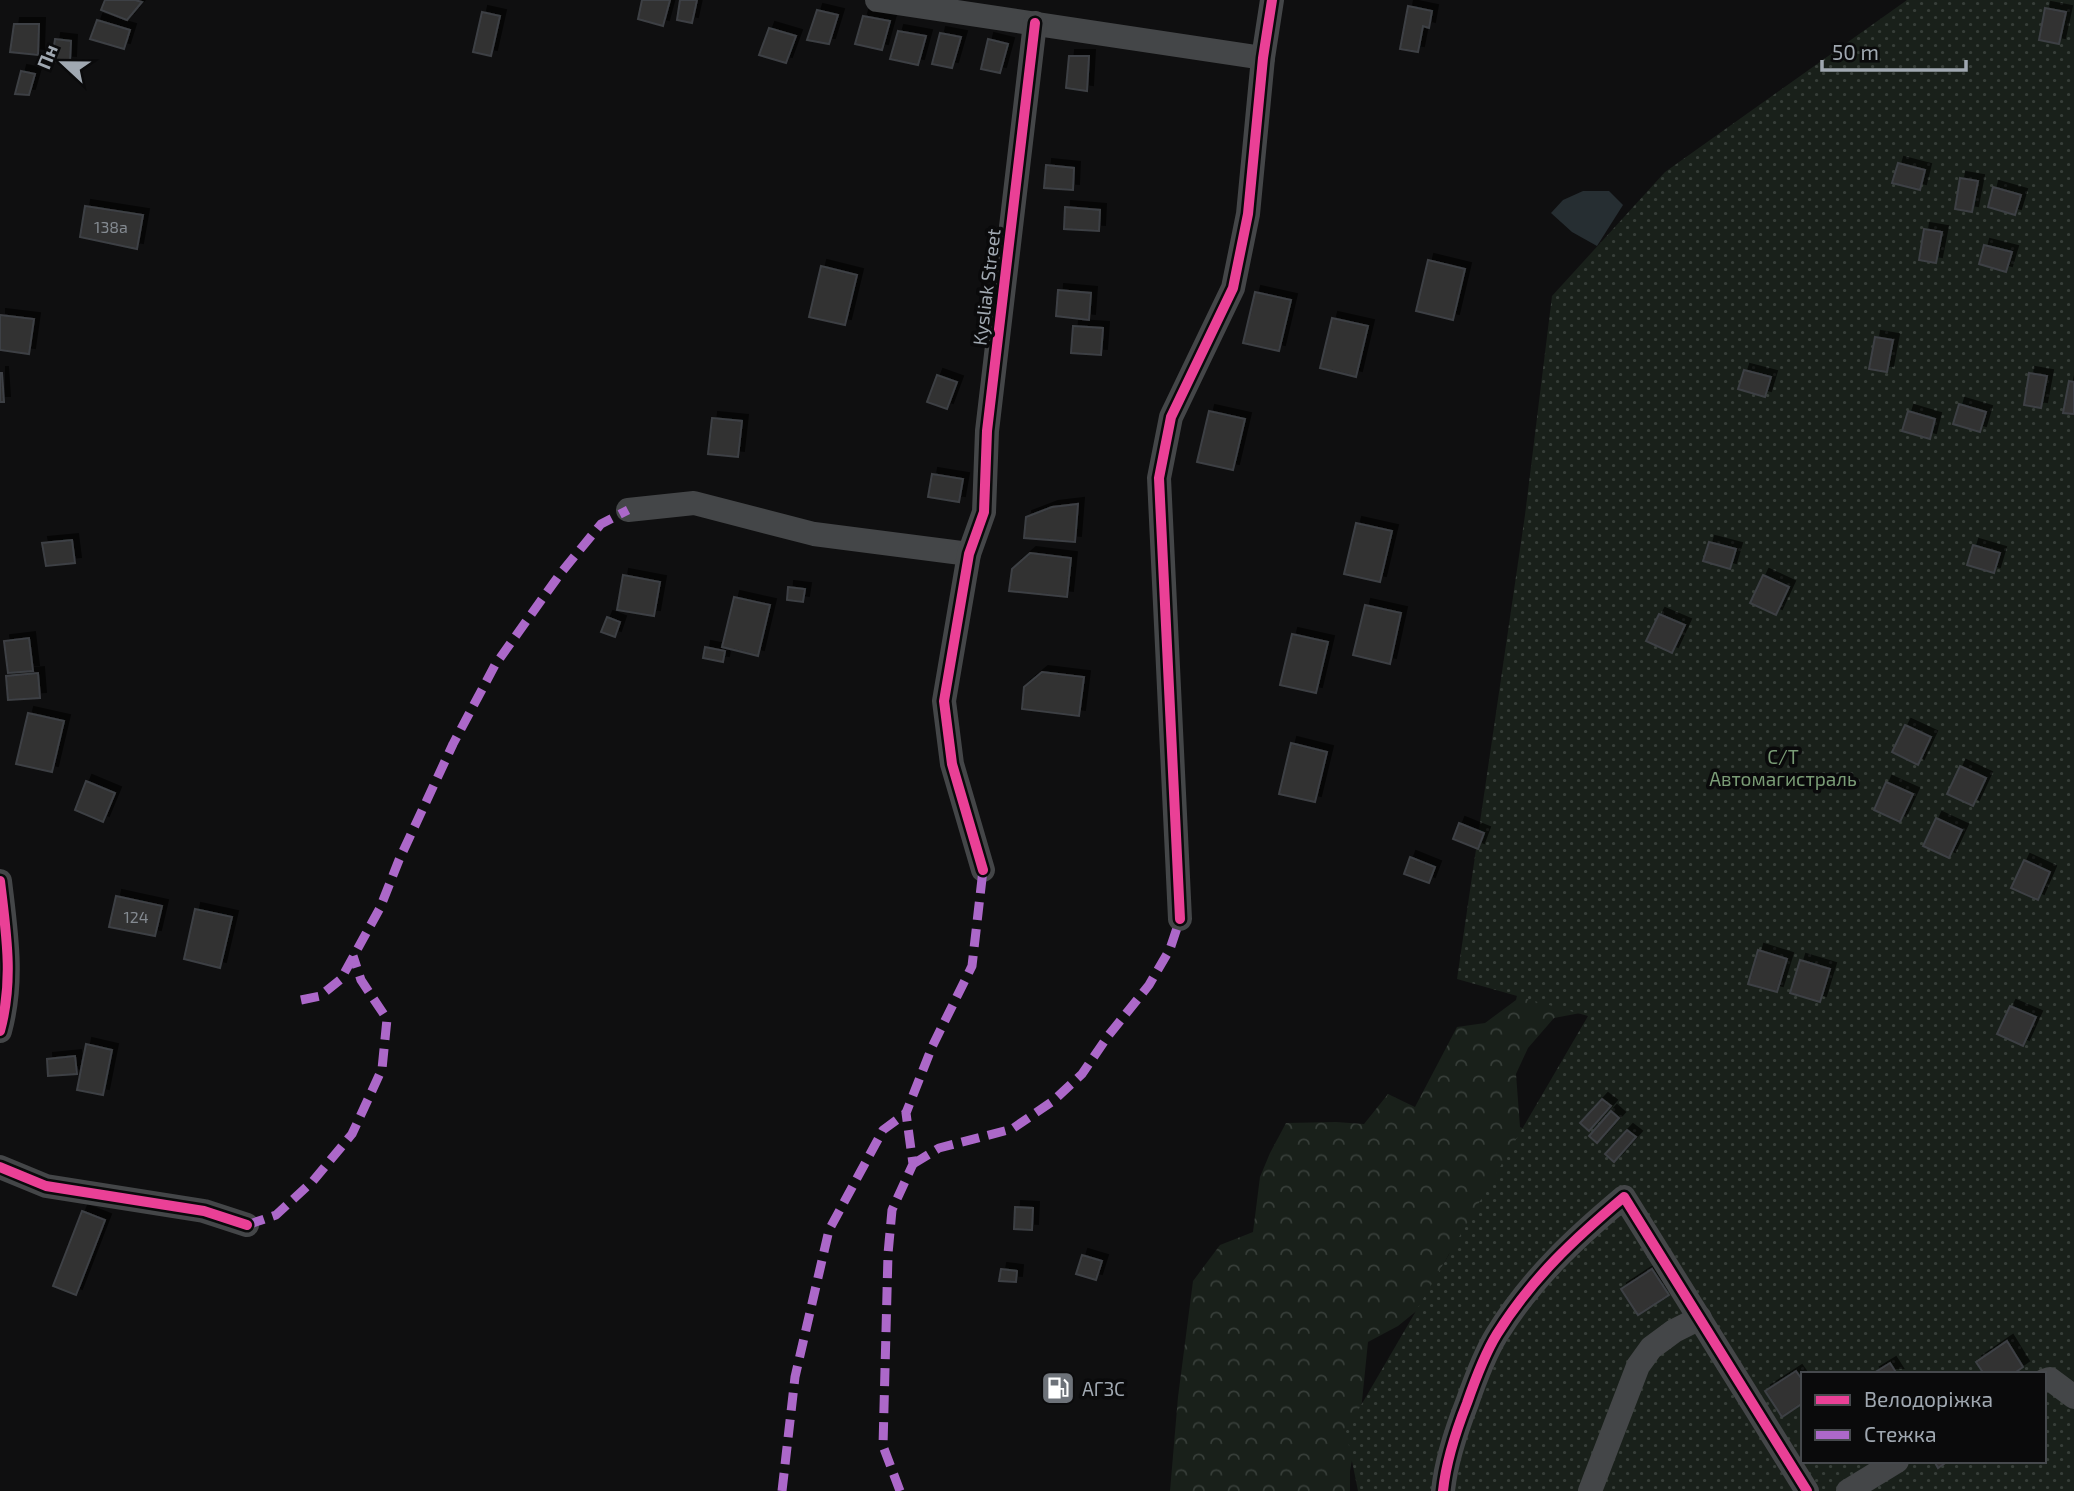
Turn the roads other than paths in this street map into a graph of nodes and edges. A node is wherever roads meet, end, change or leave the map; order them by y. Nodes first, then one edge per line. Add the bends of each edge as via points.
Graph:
1 (877, 0) edge
2 (1272, 0) edge
3 (1035, 23) junction
4 (1263, 58) junction
5 (628, 510) dead end
6 (969, 554) junction
7 (983, 870) dead end
8 (0, 881) edge
9 (1180, 919) dead end
10 (0, 1031) edge
11 (0, 1167) edge
12 (247, 1225) dead end
13 (1700, 1318) junction
14 (2046, 1380) edge
15 (2074, 1397) edge
16 (1895, 1463) edge
17 (1443, 1491) edge
18 (1590, 1491) edge
19 (1807, 1491) edge
20 (1849, 1491) edge

1 - 3 street
2 - 4 street
3 - 4 street
3 - 6 street, Kysliak Street via 987,431 984,513
4 - 9 street via 1248,214 1233,288 1171,417 1159,478
5 - 6 street via 694,503 814,534
6 - 7 street, Kysliak Street via 944,701 952,764
8 - 10 street via 9,961
11 - 12 street via 46,1186 204,1211
13 - 17 street via 1624,1197 1558,1255 1495,1336 1458,1427
13 - 18 street via 1651,1348 1638,1366
13 - 19 street
14 - 15 street
16 - 20 street

